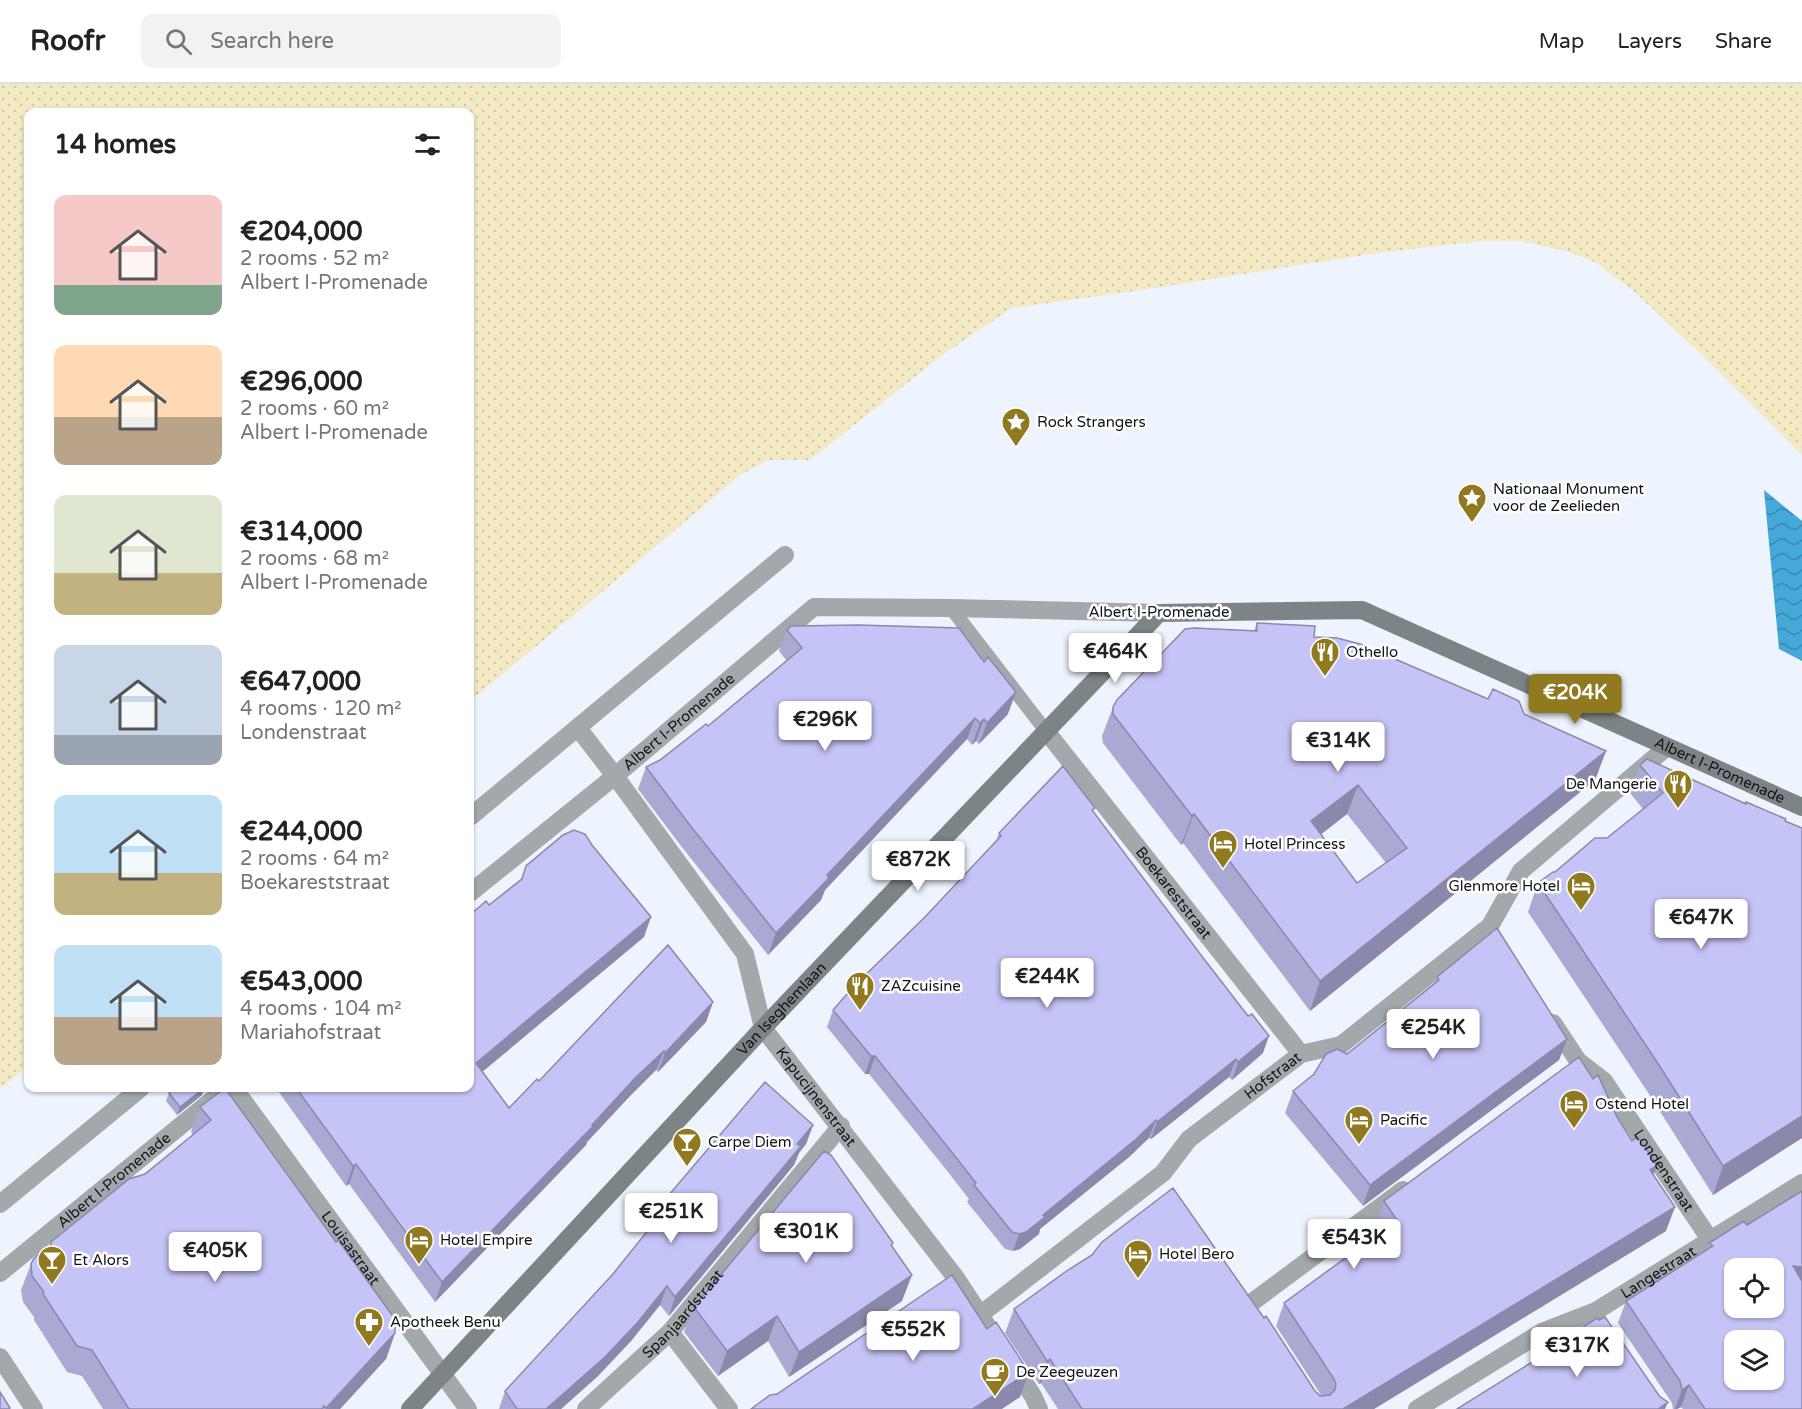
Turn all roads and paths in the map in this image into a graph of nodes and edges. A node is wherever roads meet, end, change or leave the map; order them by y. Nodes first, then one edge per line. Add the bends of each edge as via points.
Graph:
1 (785, 555) dead end
2 (951, 608) junction
3 (1159, 613) junction
4 (578, 728) junction
5 (1046, 731) junction
6 (1667, 747) junction
7 (615, 776) junction
8 (1802, 807) edge
9 (474, 814) edge
10 (474, 890) edge
11 (1546, 1012) edge
12 (764, 1028) junction
13 (1301, 1054) junction
14 (136, 1092) edge
15 (223, 1092) edge
16 (237, 1092) edge
17 (841, 1126) junction
18 (1163, 1173) junction
19 (1417, 1180) edge
20 (1802, 1183) edge
21 (1175, 1192) edge
22 (0, 1204) edge
23 (1711, 1241) junction
24 (0, 1273) edge
25 (956, 1278) junction
26 (1235, 1287) edge
27 (937, 1290) edge
28 (1248, 1305) junction
29 (981, 1314) junction
30 (1260, 1324) edge
31 (670, 1332) junction
32 (0, 1357) edge
33 (442, 1374) junction
34 (34, 1409) edge
35 (410, 1409) edge
36 (468, 1409) edge
37 (586, 1409) edge
38 (729, 1409) edge
39 (1039, 1409) edge
40 (1417, 1409) edge

1 - 4 street
2 - 3 street, Albert I-Promenade
2 - 5 lane
2 - 7 street, Albert I-Promenade via 814,607
3 - 5 street, Van Iseghemlaan
3 - 6 street, Albert I-Promenade via 1362,610
4 - 7 street, Kapucijnenstraat
4 - 9 street
5 - 12 street, Van Iseghemlaan
5 - 13 street, Boekareststraat
6 - 8 street, Albert I-Promenade
6 - 13 street, Hofstraat via 1521,871 1493,931 1341,1045
7 - 10 street, Albert I-Promenade
7 - 12 street, Kapucijnenstraat via 745,954
11 - 23 street, Londenstraat via 1573,1064 1604,1082
12 - 17 street, Kapucijnenstraat
12 - 33 street, Van Iseghemlaan
13 - 18 street, Hofstraat via 1189,1138
14 - 22 street
15 - 24 street, Albert I-Promenade
16 - 33 street, Louisastraat
17 - 25 street, Kapucijnenstraat
17 - 31 street, Spanjaardstraat
18 - 21 street
18 - 29 street, Hofstraat
19 - 28 street
20 - 23 street, Langestraat
23 - 40 street, Langestraat via 1600,1316 1542,1332
25 - 27 street
25 - 29 street, Kapucijnenstraat
26 - 28 street
28 - 30 street
29 - 39 street, Kapucijnenstraat
31 - 37 street, Spanjaardstraat
31 - 38 street
32 - 34 street
33 - 35 street, Van Iseghemlaan
33 - 36 street, Louisastraat

